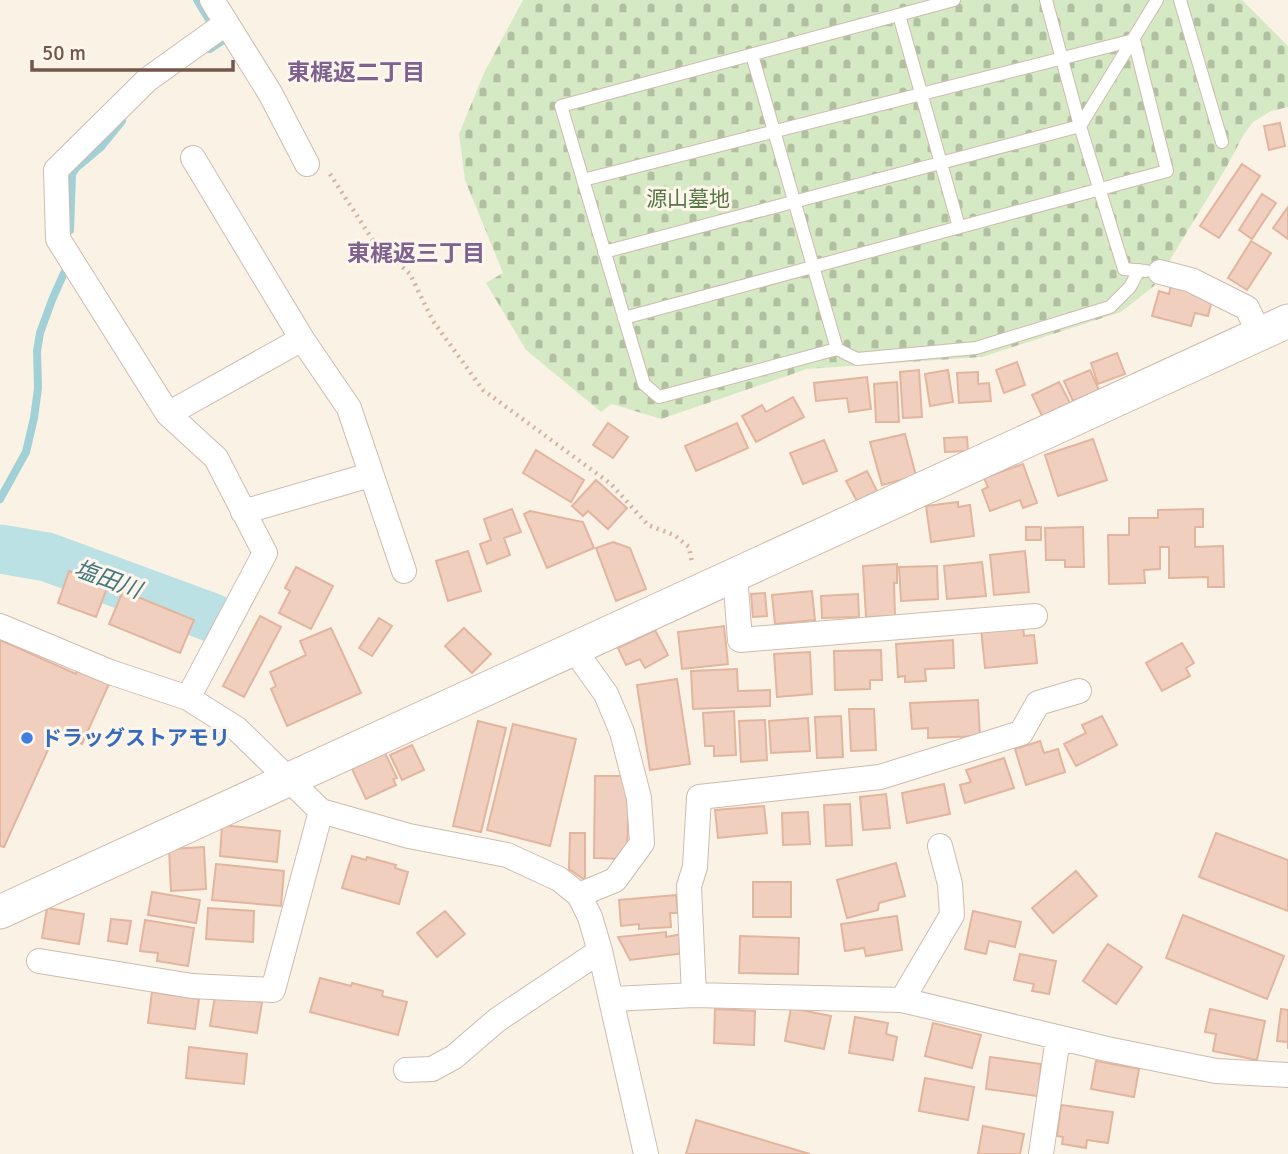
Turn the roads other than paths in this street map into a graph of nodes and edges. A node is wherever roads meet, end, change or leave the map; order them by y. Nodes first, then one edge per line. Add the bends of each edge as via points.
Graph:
1 (212, 0) edge
2 (954, 0) edge
3 (1046, 0) edge
4 (1157, 0) edge
5 (1180, 0) edge
6 (899, 15) junction
7 (225, 24) junction
8 (1134, 40) junction
9 (752, 55) junction
10 (1062, 58) junction
11 (921, 94) junction
12 (1080, 126) junction
13 (774, 131) junction
14 (1222, 142) dead end
15 (193, 158) dead end
16 (940, 163) junction
17 (307, 164) road end
18 (583, 180) junction
19 (1100, 189) junction
20 (794, 202) junction
21 (959, 227) junction
22 (604, 252) junction
23 (813, 267) junction
24 (1150, 271) junction
25 (624, 318) junction
26 (1274, 328) edge
27 (302, 339) junction
28 (837, 349) junction
29 (168, 414) junction
30 (370, 475) junction
31 (243, 512) junction
32 (404, 572) dead end
33 (735, 575) junction
34 (1035, 616) dead end
35 (0, 625) edge
36 (573, 649) junction
37 (1079, 691) dead end
38 (188, 698) junction
39 (287, 779) junction
40 (321, 811) junction
41 (940, 846) dead end
42 (579, 895) junction
43 (0, 912) edge
44 (600, 951) junction
45 (38, 961) dead end
46 (694, 995) junction
47 (613, 999) junction
48 (902, 1000) junction
49 (1058, 1038) junction
50 (406, 1070) dead end
51 (1288, 1075) edge
52 (646, 1154) edge
53 (1041, 1154) edge

1 - 7 street
2 - 6 lane
3 - 10 lane
4 - 8 lane
5 - 14 lane
6 - 9 lane
6 - 11 lane
7 - 17 street via 270,93
7 - 29 street via 147,80 56,170 58,240
8 - 10 lane
8 - 12 lane
8 - 19 lane via 1167,170
9 - 13 lane
9 - 18 lane via 561,106
10 - 11 lane
10 - 12 lane
11 - 13 lane
11 - 16 lane
12 - 16 lane
12 - 19 lane
13 - 18 lane
13 - 20 lane
15 - 27 street
16 - 20 lane
16 - 21 lane
18 - 22 lane
19 - 21 lane
19 - 24 lane via 1124,269
20 - 22 lane
20 - 23 lane
21 - 23 lane
22 - 25 lane
23 - 25 lane
23 - 28 lane
24 - 26 street via 1191,280 1247,308
24 - 28 lane via 1110,307 976,348 857,359
25 - 28 lane via 644,384 659,397
26 - 33 street
27 - 29 street
27 - 30 street via 349,408
29 - 31 street via 216,458
30 - 31 street
30 - 32 street
31 - 38 street via 265,553
33 - 34 street via 740,640
33 - 36 street
35 - 38 street via 110,673
36 - 39 street
36 - 42 street via 606,694 622,732 639,798 642,843 615,880
37 - 46 street via 1038,703 1021,733 880,777 697,785 695,867 689,886
38 - 39 street via 237,729
39 - 40 street
39 - 43 street
40 - 42 street via 409,836 507,855 559,879
40 - 45 street via 272,990 192,986 102,960
41 - 48 street via 952,915
42 - 44 street
44 - 47 street
44 - 50 street via 496,1020 454,1056 432,1069
46 - 47 street
46 - 48 street
47 - 52 street
48 - 49 street
49 - 51 street via 1216,1071
49 - 53 street

